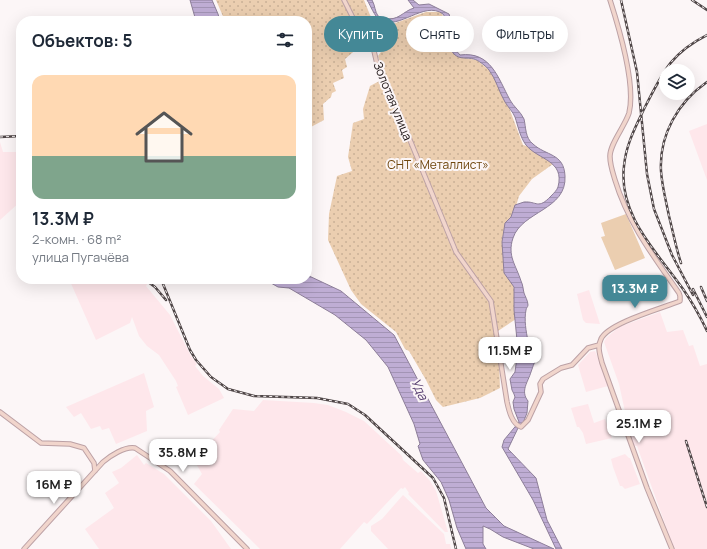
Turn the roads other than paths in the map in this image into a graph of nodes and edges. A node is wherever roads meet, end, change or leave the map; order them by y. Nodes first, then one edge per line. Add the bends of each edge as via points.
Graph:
1 (344, 0) edge
2 (610, 0) edge
3 (599, 345) junction
4 (0, 412) edge
5 (103, 462) junction
6 (94, 463) junction
7 (95, 470) junction
8 (24, 549) edge
9 (247, 549) edge
10 (672, 549) edge

1 - 3 street, Золотая улица via 359,30 374,51 377,64 456,252 490,300 507,402 515,424 523,426 528,420 541,392 540,384 543,379 572,364 588,348
2 - 3 street via 630,80 629,111 610,154 610,163 629,217 679,293 680,301 617,324 603,335
3 - 10 street via 602,363 629,441
4 - 6 street via 41,443 70,444 84,448
5 - 6 street
5 - 7 street
5 - 9 street via 127,448 135,448 175,476
6 - 7 street
7 - 8 street

